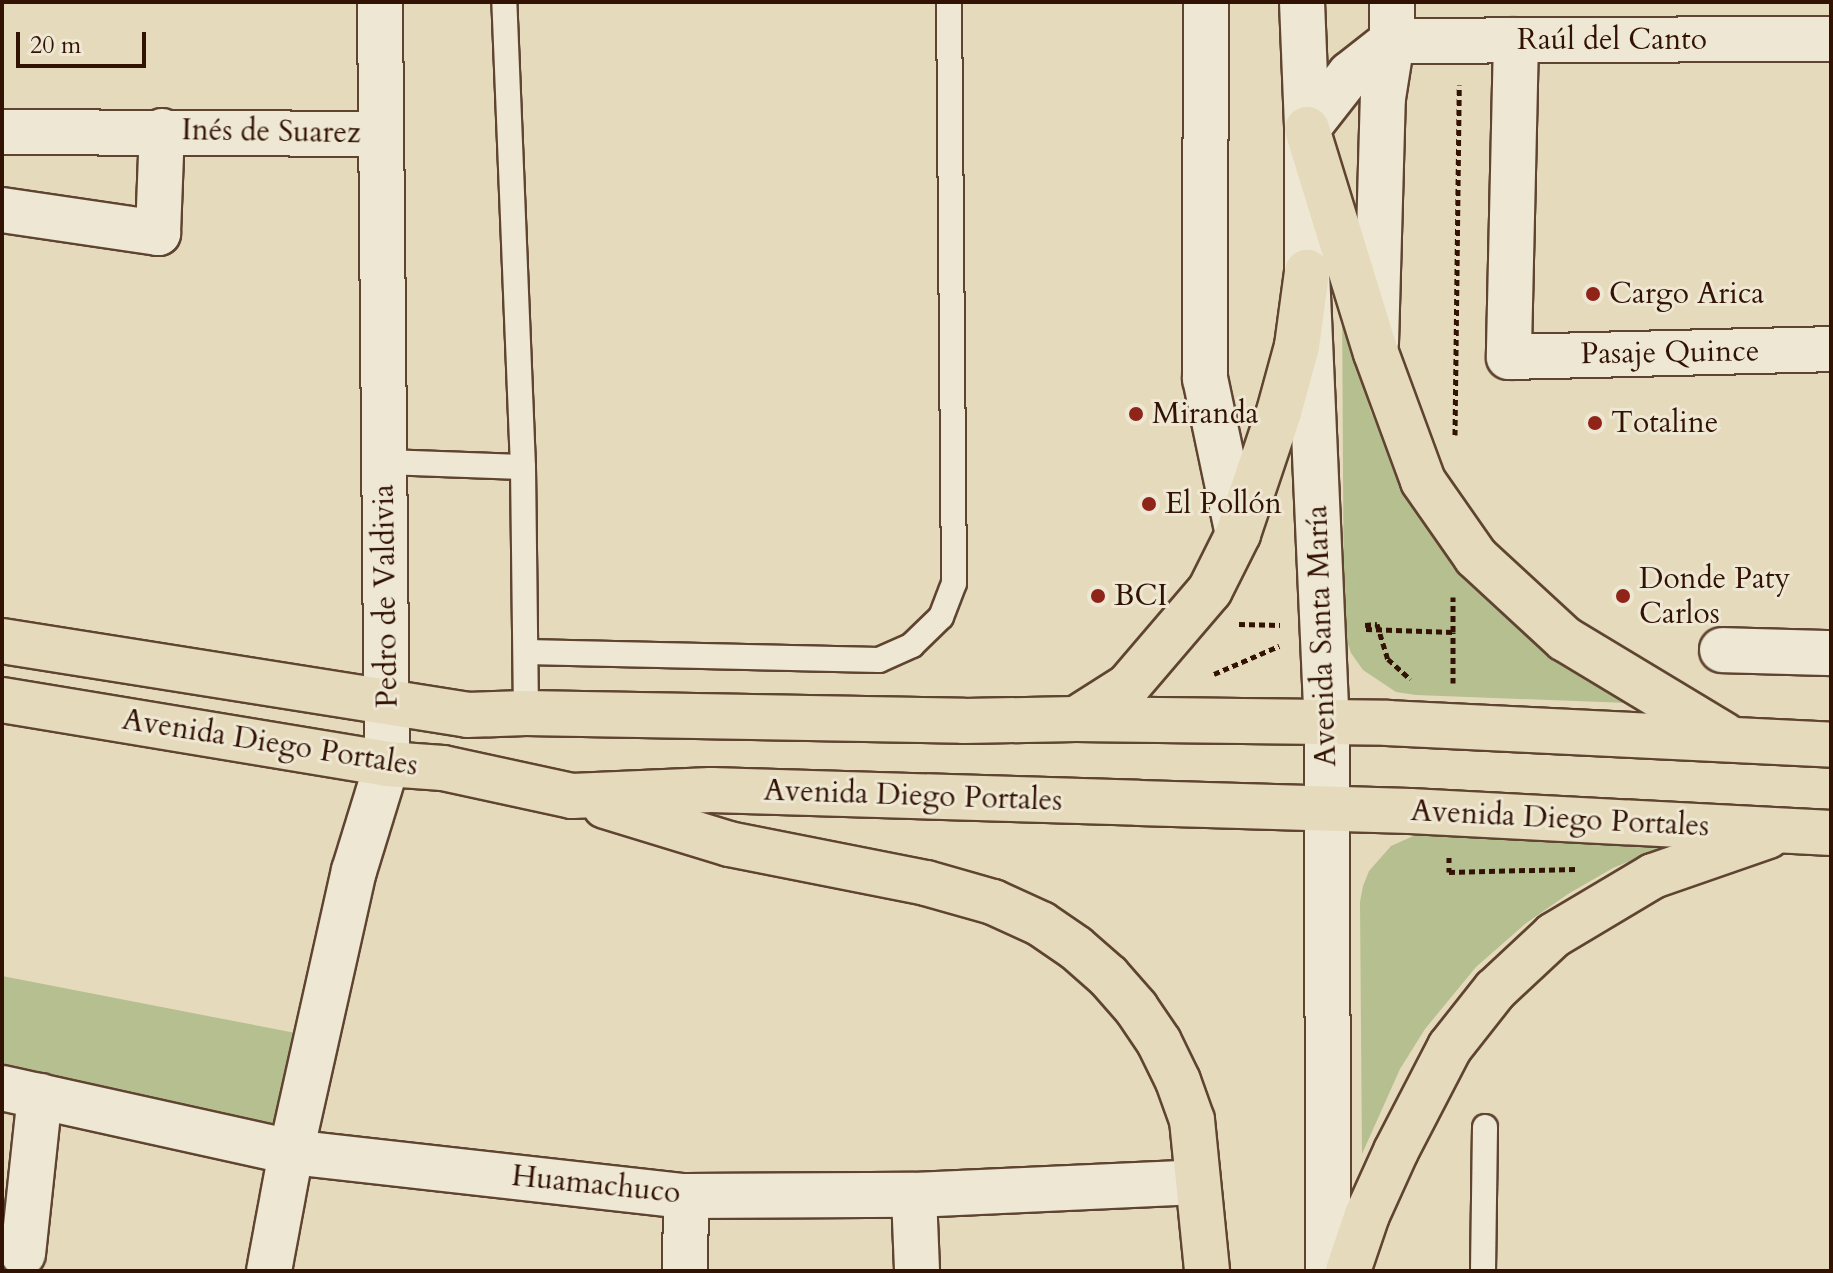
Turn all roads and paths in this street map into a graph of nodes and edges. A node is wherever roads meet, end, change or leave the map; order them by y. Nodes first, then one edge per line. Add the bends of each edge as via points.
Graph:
1 (380, 2) edge
2 (504, 2) edge
3 (949, 2) edge
4 (1206, 2) edge
5 (1302, 2) edge
6 (1392, 22) edge
7 (1831, 39) edge
8 (1516, 40) junction
9 (1307, 129) junction
10 (162, 131) junction
11 (2, 132) edge
12 (381, 134) junction
13 (2, 210) edge
14 (1307, 272) junction
15 (1831, 349) edge
16 (1376, 353) junction
17 (384, 462) junction
18 (523, 467) junction
19 (1238, 534) junction
20 (2, 641) edge
21 (1722, 650) dead end
22 (526, 652) junction
23 (1831, 653) edge
24 (2, 700) edge
25 (387, 702) junction
26 (526, 713) junction
27 (1076, 719) junction
28 (1327, 723) junction
29 (1733, 740) junction
30 (1831, 745) edge
31 (387, 764) junction
32 (572, 796) junction
33 (1327, 809) junction
34 (1782, 830) junction
35 (1831, 833) edge
36 (21, 1092) edge
37 (1485, 1127) dead end
38 (291, 1152) junction
39 (1198, 1182) junction
40 (914, 1195) junction
41 (686, 1196) junction
42 (23, 1254) dead end
43 (1204, 1267) edge
44 (269, 1271) edge
45 (685, 1271) edge
46 (917, 1271) edge
47 (1328, 1271) edge
48 (1348, 1271) edge
49 (1483, 1271) edge

1 - 12 street, Pedro de Valdivia
2 - 18 lane
3 - 22 lane via 954,583 941,617 912,645 879,660
4 - 19 street via 1205,378
5 - 9 street, Avenida Santa María
6 - 8 street, Raúl del Canto
6 - 9 street
6 - 16 street via 1383,98
7 - 8 street, Raúl del Canto
8 - 15 street, Pasaje Quince via 1509,357
9 - 14 street, Avenida Santa María
9 - 16 main road
10 - 11 street, Inés de Suarez
10 - 12 street, Inés de Suarez
10 - 13 street, Inés de Suarez via 158,233
12 - 17 street, Pedro de Valdivia
14 - 19 main road via 1297,346
14 - 28 street, Avenida Santa María
16 - 29 main road via 1423,481 1476,557 1565,639
17 - 18 lane
17 - 25 street, Pedro de Valdivia
18 - 22 lane
19 - 27 main road via 1210,590 1159,652 1128,686
20 - 25 main road, Avenida Diego Portales
21 - 23 street
22 - 26 lane
24 - 31 main road, Avenida Diego Portales
25 - 26 main road, Avenida Diego Portales via 467,715
25 - 31 street, Pedro de Valdivia
26 - 27 main road, Avenida Diego Portales
27 - 28 main road, Avenida Diego Portales
28 - 29 main road, Avenida Diego Portales
28 - 33 street, Avenida Santa María
29 - 30 main road, Avenida Diego Portales
31 - 32 main road, Avenida Diego Portales via 443,768
31 - 38 street, Pedro de Valdivia via 354,871
32 - 33 main road, Avenida Diego Portales via 711,790
32 - 39 main road via 729,844 926,883 993,902 1041,924 1108,976 1159,1042 1192,1120
33 - 34 main road, Avenida Diego Portales
33 - 47 street, Avenida Santa María
34 - 35 main road, Avenida Diego Portales
34 - 48 main road via 1653,876 1554,935 1495,990 1443,1060 1373,1202
36 - 38 street, Huamachuco
36 - 42 street
37 - 49 lane
38 - 41 street, Huamachuco
38 - 44 street, Pedro de Valdivia
39 - 40 street, Huamachuco
39 - 43 main road
40 - 41 street, Huamachuco
40 - 46 street
41 - 45 street

